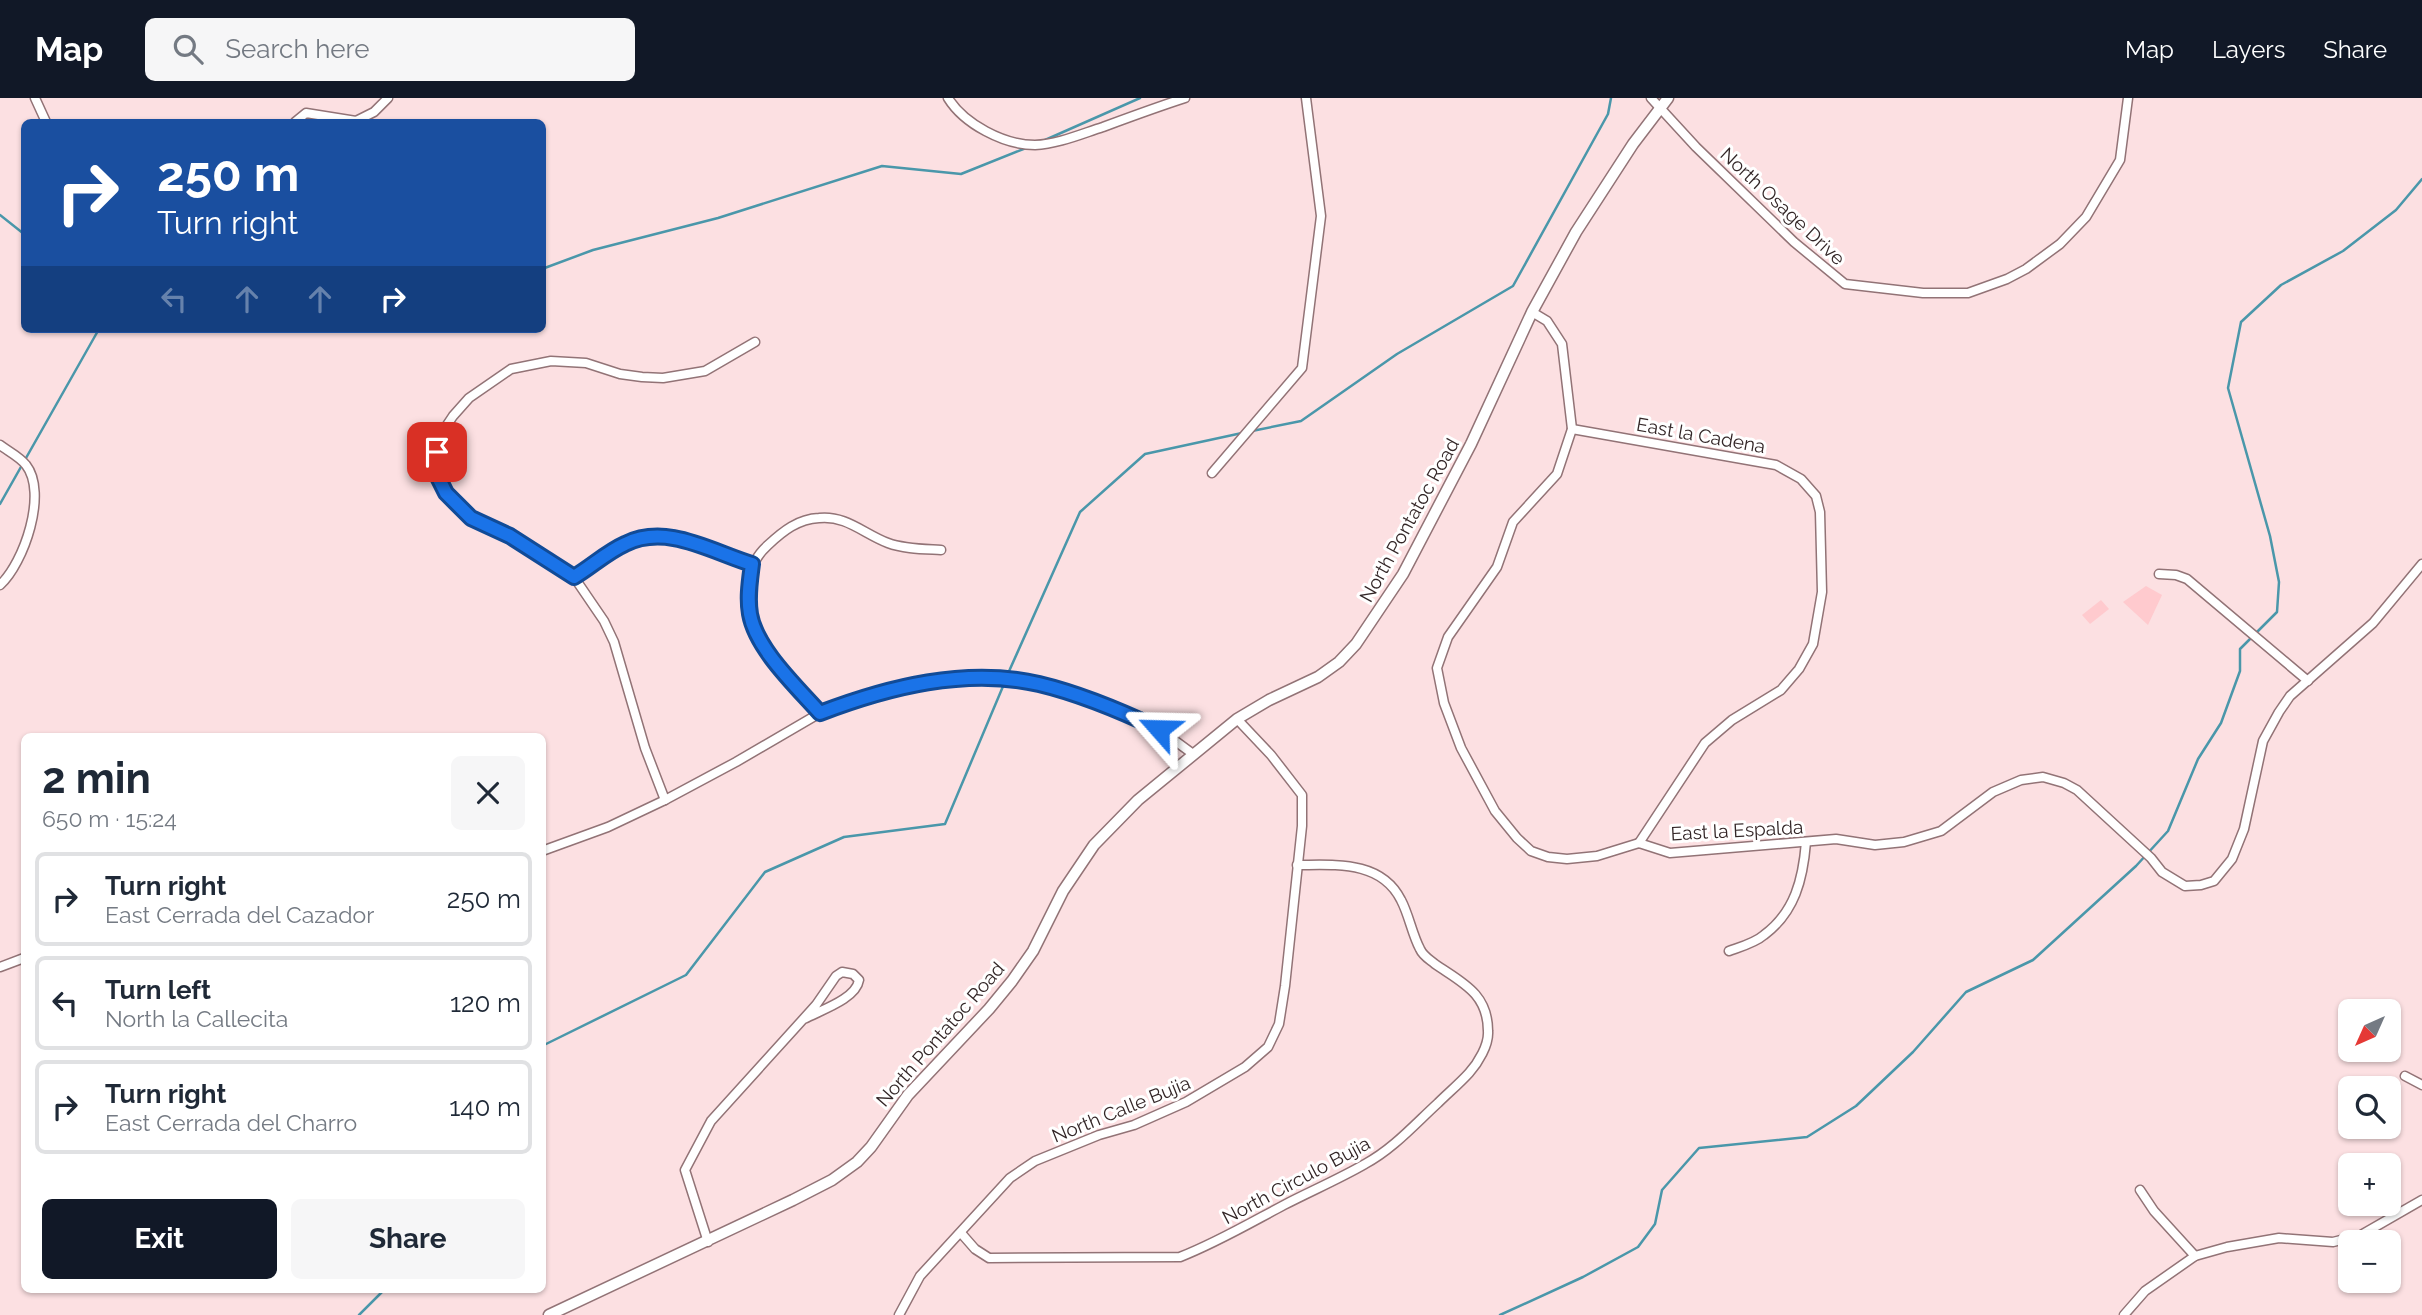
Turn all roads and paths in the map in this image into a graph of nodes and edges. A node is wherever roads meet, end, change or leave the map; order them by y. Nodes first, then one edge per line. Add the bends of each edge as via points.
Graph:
1 (35, 98) edge
2 (388, 98) edge
3 (947, 98) edge
4 (1185, 98) edge
5 (1306, 98) edge
6 (1651, 98) edge
7 (1668, 98) edge
8 (2128, 98) edge
9 (1660, 108) junction
10 (45, 119) edge
11 (299, 119) edge
12 (344, 119) edge
13 (360, 119) edge
14 (1532, 312) junction
15 (755, 342) dead end
16 (1572, 429) junction
17 (0, 445) edge
18 (1212, 473) dead end
19 (941, 550) dead end
20 (752, 564) junction
21 (2422, 564) edge
22 (2159, 574) dead end
23 (574, 577) junction
24 (0, 585) edge
25 (2308, 681) junction
26 (820, 713) junction
27 (1237, 719) junction
28 (1194, 754) junction
29 (665, 800) junction
30 (1806, 842) junction
31 (1639, 843) junction
32 (546, 850) edge
33 (1297, 865) junction
34 (1729, 951) dead end
35 (21, 959) edge
36 (0, 967) edge
37 (804, 1019) junction
38 (2405, 1076) dead end
39 (2422, 1085) edge
40 (2140, 1190) dead end
41 (2422, 1200) edge
42 (961, 1233) junction
43 (708, 1242) junction
44 (2195, 1256) junction
45 (549, 1315) edge
46 (899, 1315) edge
47 (2124, 1315) edge

1 - 10 street
2 - 13 street
3 - 4 street via 975,127 1034,145
5 - 18 street via 1321,216 1302,368
6 - 9 street, North Osage Drive
7 - 9 street, North Pontatoc Road
8 - 9 street, North Osage Drive via 2120,160 2086,217 2026,270 1968,293 1845,284 1794,242
9 - 14 street, North Pontatoc Road via 1576,232
11 - 12 street via 306,113
14 - 16 street via 1547,321 1562,344
14 - 27 street, North Pontatoc Road via 1471,444 1403,574 1370,626 1330,669
15 - 23 street via 705,371 663,377 551,361 511,369 482,387 453,416 439,437 437,452 436,473 446,493 471,518 510,536
16 - 31 street via 1557,474 1513,522 1497,567 1448,637 1437,668 1461,748 1495,811 1517,838 1531,850 1567,859 1597,856
16 - 31 street, East la Cadena via 1776,465 1801,479 1816,496 1821,512 1822,592 1813,644 1781,690 1705,743
17 - 24 street via 26,464 36,500 26,540 12,573
19 - 20 street via 891,544 851,523 820,517 782,531
20 - 23 street via 672,537 648,536 625,544
20 - 26 street via 750,616 761,642
21 - 25 street via 2373,622
22 - 25 street via 2187,579
23 - 29 street via 614,642
25 - 30 street, East la Espalda via 2291,696 2263,741 2244,829 2232,859 2214,881 2201,886 2185,886 2162,872 2077,790 2043,777 2010,783 1941,831 1904,842
26 - 28 street via 919,684 977,677 1011,679 1122,712 1159,729
26 - 29 street
27 - 28 street, North Pontatoc Road
27 - 33 street, North Calle Bujia via 1302,795
28 - 43 street, North Pontatoc Road via 1138,800 1094,845 1012,981 908,1095 857,1162 832,1180
29 - 32 street
30 - 31 street, East la Espalda via 1670,853
30 - 34 street via 1804,872 1790,909 1764,936
33 - 42 street, North Calle Bujia via 1279,1024 1268,1047 1245,1067 1186,1102 1035,1161 1010,1178
33 - 42 street, North Circulo Bujia via 1347,866 1369,870 1387,881 1401,900 1423,955 1462,981 1483,1005 1489,1031 1470,1072 1365,1164 1180,1257 989,1258
35 - 36 street
37 - 37 street via 849,996 858,989 859,980 842,972 836,976
37 - 43 street via 711,1121 685,1170
38 - 39 street
40 - 44 street
41 - 44 street via 2361,1235 2333,1242 2279,1238
42 - 46 street, North Calle Bujia via 920,1276
43 - 45 street, North Pontatoc Road
44 - 47 street via 2145,1291

